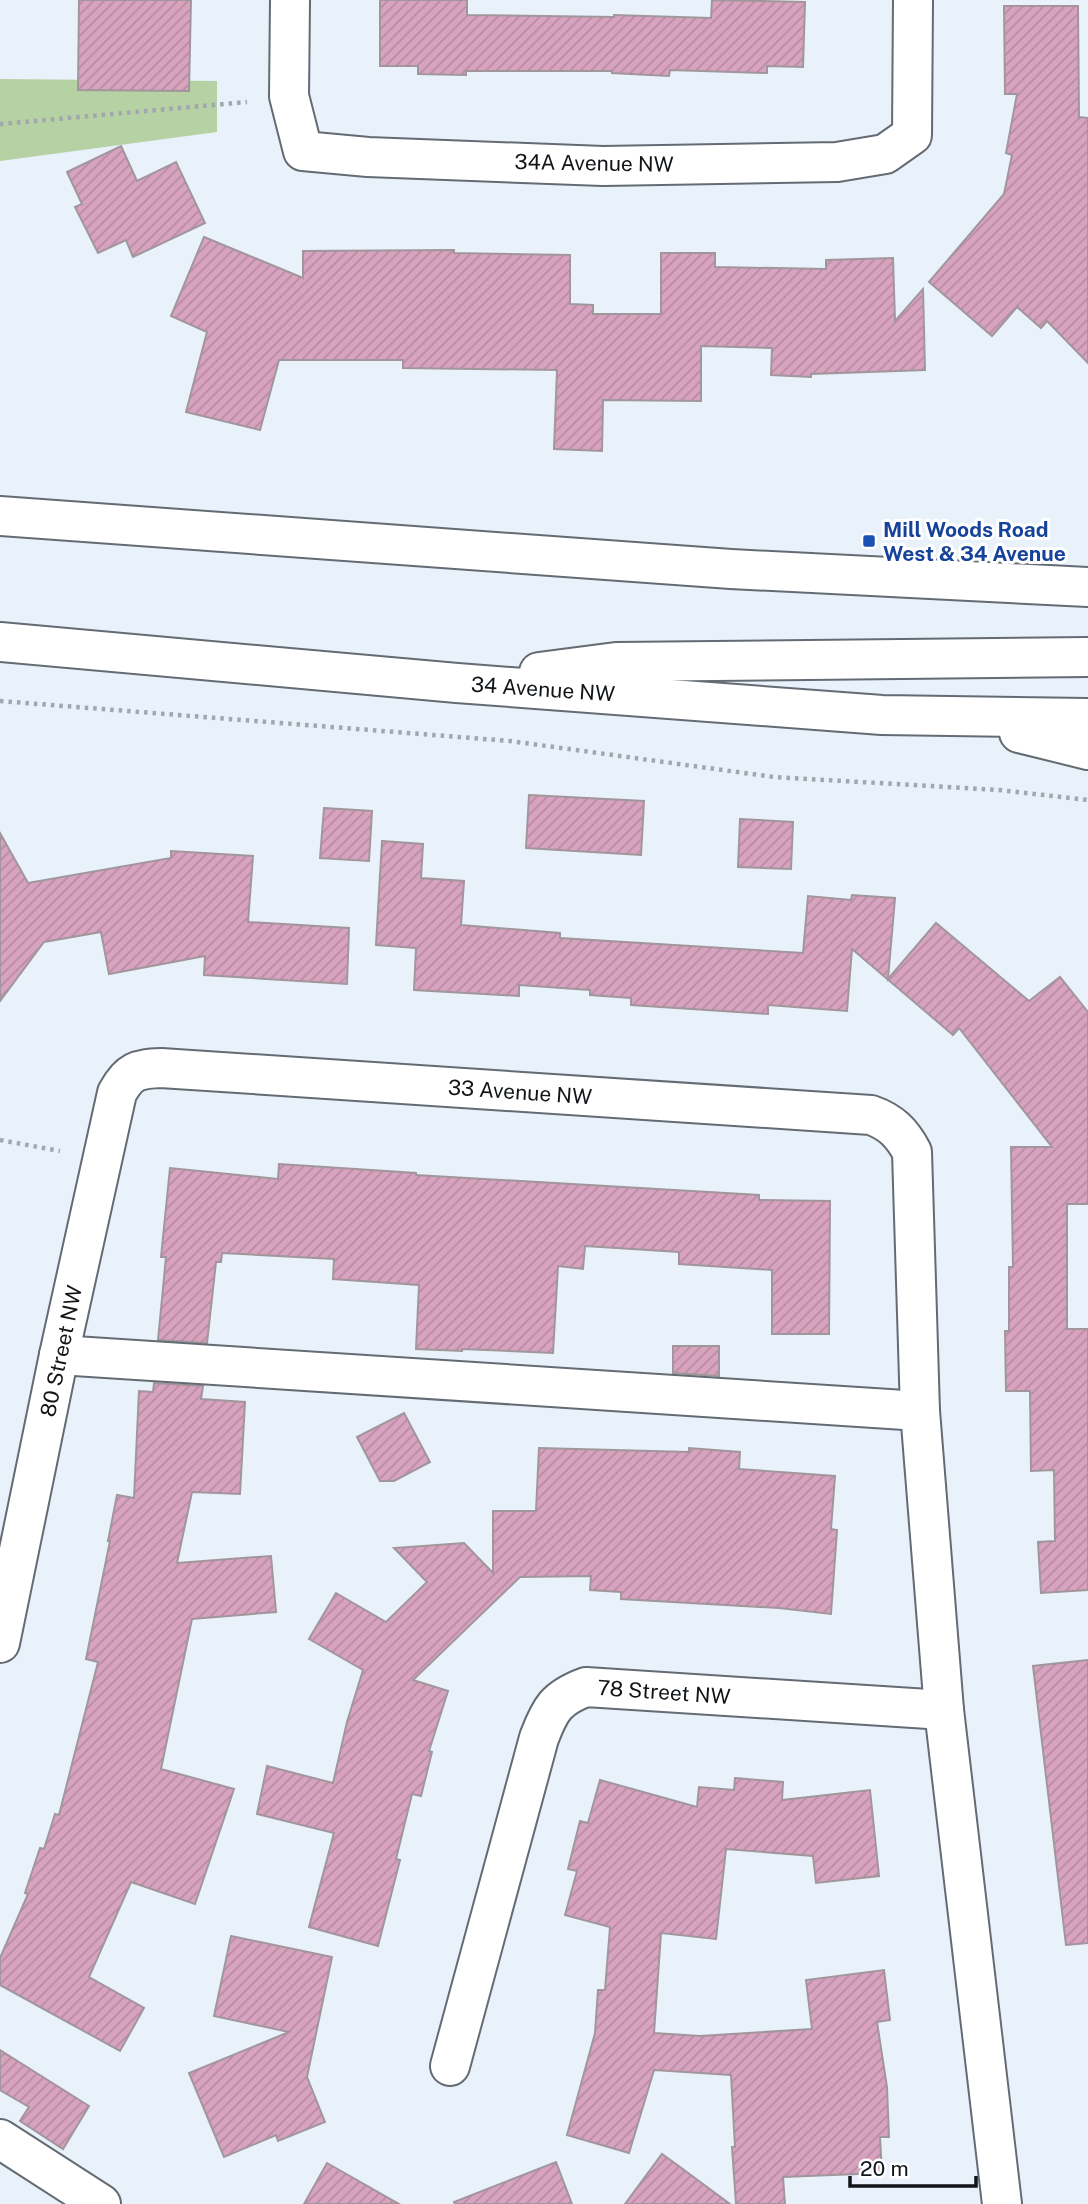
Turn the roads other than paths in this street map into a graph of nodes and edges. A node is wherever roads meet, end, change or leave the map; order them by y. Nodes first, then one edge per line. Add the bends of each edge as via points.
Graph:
1 (289, 0) edge
2 (913, 0) edge
3 (0, 516) edge
4 (1088, 565) edge
5 (1034, 584) junction
6 (1088, 587) edge
7 (0, 642) edge
8 (1088, 657) edge
9 (457, 682) junction
10 (945, 715) junction
11 (1088, 718) edge
12 (1088, 750) edge
13 (140, 1069) joint
14 (59, 1355) junction
15 (920, 1411) junction
16 (0, 1643) edge
17 (944, 1710) junction
18 (450, 2066) dead end
19 (0, 2139) edge
20 (101, 2204) edge
21 (1002, 2204) edge

1 - 2 street, 34A Avenue NW via 289,96 303,151 603,166 837,162 886,154 912,135
3 - 5 street via 731,569
4 - 5 street
5 - 6 street
7 - 9 street, 34 Avenue NW
8 - 9 street via 616,662
9 - 10 street, 34 Avenue NW via 882,715
10 - 11 street, 34 Avenue NW
10 - 12 street
13 - 14 street, 80 Street NW via 124,1080 117,1094
13 - 15 street, 33 Avenue NW via 871,1115 897,1129 912,1152
14 - 15 street
14 - 16 street, 80 Street NW
15 - 17 street
17 - 18 street, 78 Street NW via 586,1687 565,1694 549,1712 539,1738
17 - 21 street
19 - 20 street

